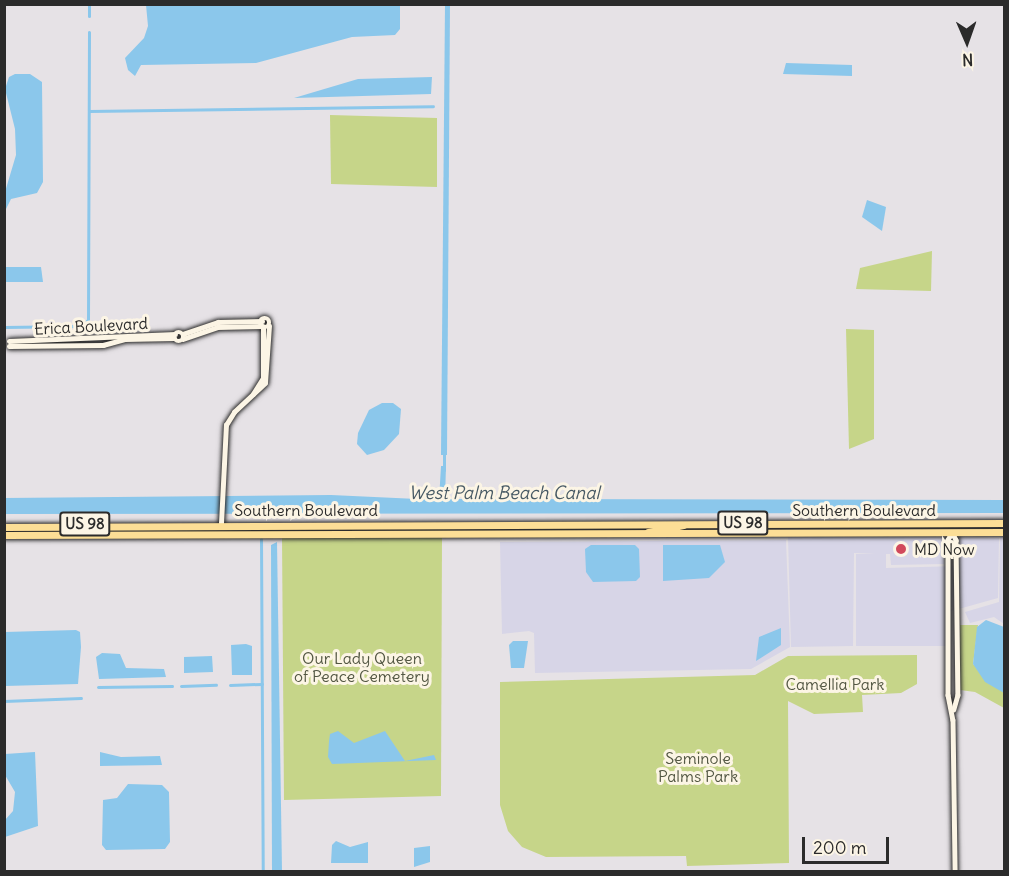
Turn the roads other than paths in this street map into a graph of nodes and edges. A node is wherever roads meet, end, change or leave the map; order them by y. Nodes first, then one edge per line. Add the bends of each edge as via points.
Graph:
1 (7, 343) edge
2 (221, 520) junction
3 (642, 523) junction
4 (691, 523) junction
5 (793, 523) junction
6 (851, 523) junction
7 (952, 523) junction
8 (1005, 523) edge
9 (130, 524) junction
10 (4, 525) edge
11 (952, 532) junction
12 (1005, 532) edge
13 (599, 533) junction
14 (648, 533) junction
15 (750, 533) junction
16 (798, 533) junction
17 (86, 534) junction
18 (4, 537) edge
19 (953, 692) junction
20 (953, 701) junction
21 (955, 872) edge

1 - 2 street, Erica Boulevard via 183,337 218,322 264,325 263,378 226,425
2 - 3 highway, Southern Boulevard / US 98
2 - 9 highway, Southern Boulevard / US 98
3 - 4 highway, Southern Boulevard / US 98
3 - 13 highway via 638,528
4 - 5 highway, Southern Boulevard / US 98
4 - 14 highway via 654,528
5 - 6 highway, Southern Boulevard / US 98
5 - 15 highway via 790,528
6 - 7 highway, Southern Boulevard / US 98
6 - 16 highway
7 - 8 highway, Southern Boulevard / US 98
7 - 11 street
9 - 10 highway, Southern Boulevard / US 98
9 - 17 highway via 93,528
11 - 12 highway, Southern Boulevard / US 98
11 - 16 highway, Southern Boulevard / US 98
11 - 19 street via 956,540
13 - 14 highway, Southern Boulevard / US 98
13 - 17 highway, Southern Boulevard / US 98
14 - 15 highway, Southern Boulevard / US 98
15 - 16 highway, Southern Boulevard / US 98
17 - 18 highway, Southern Boulevard / US 98
19 - 20 street
19 - 20 street via 958,695
20 - 21 street

